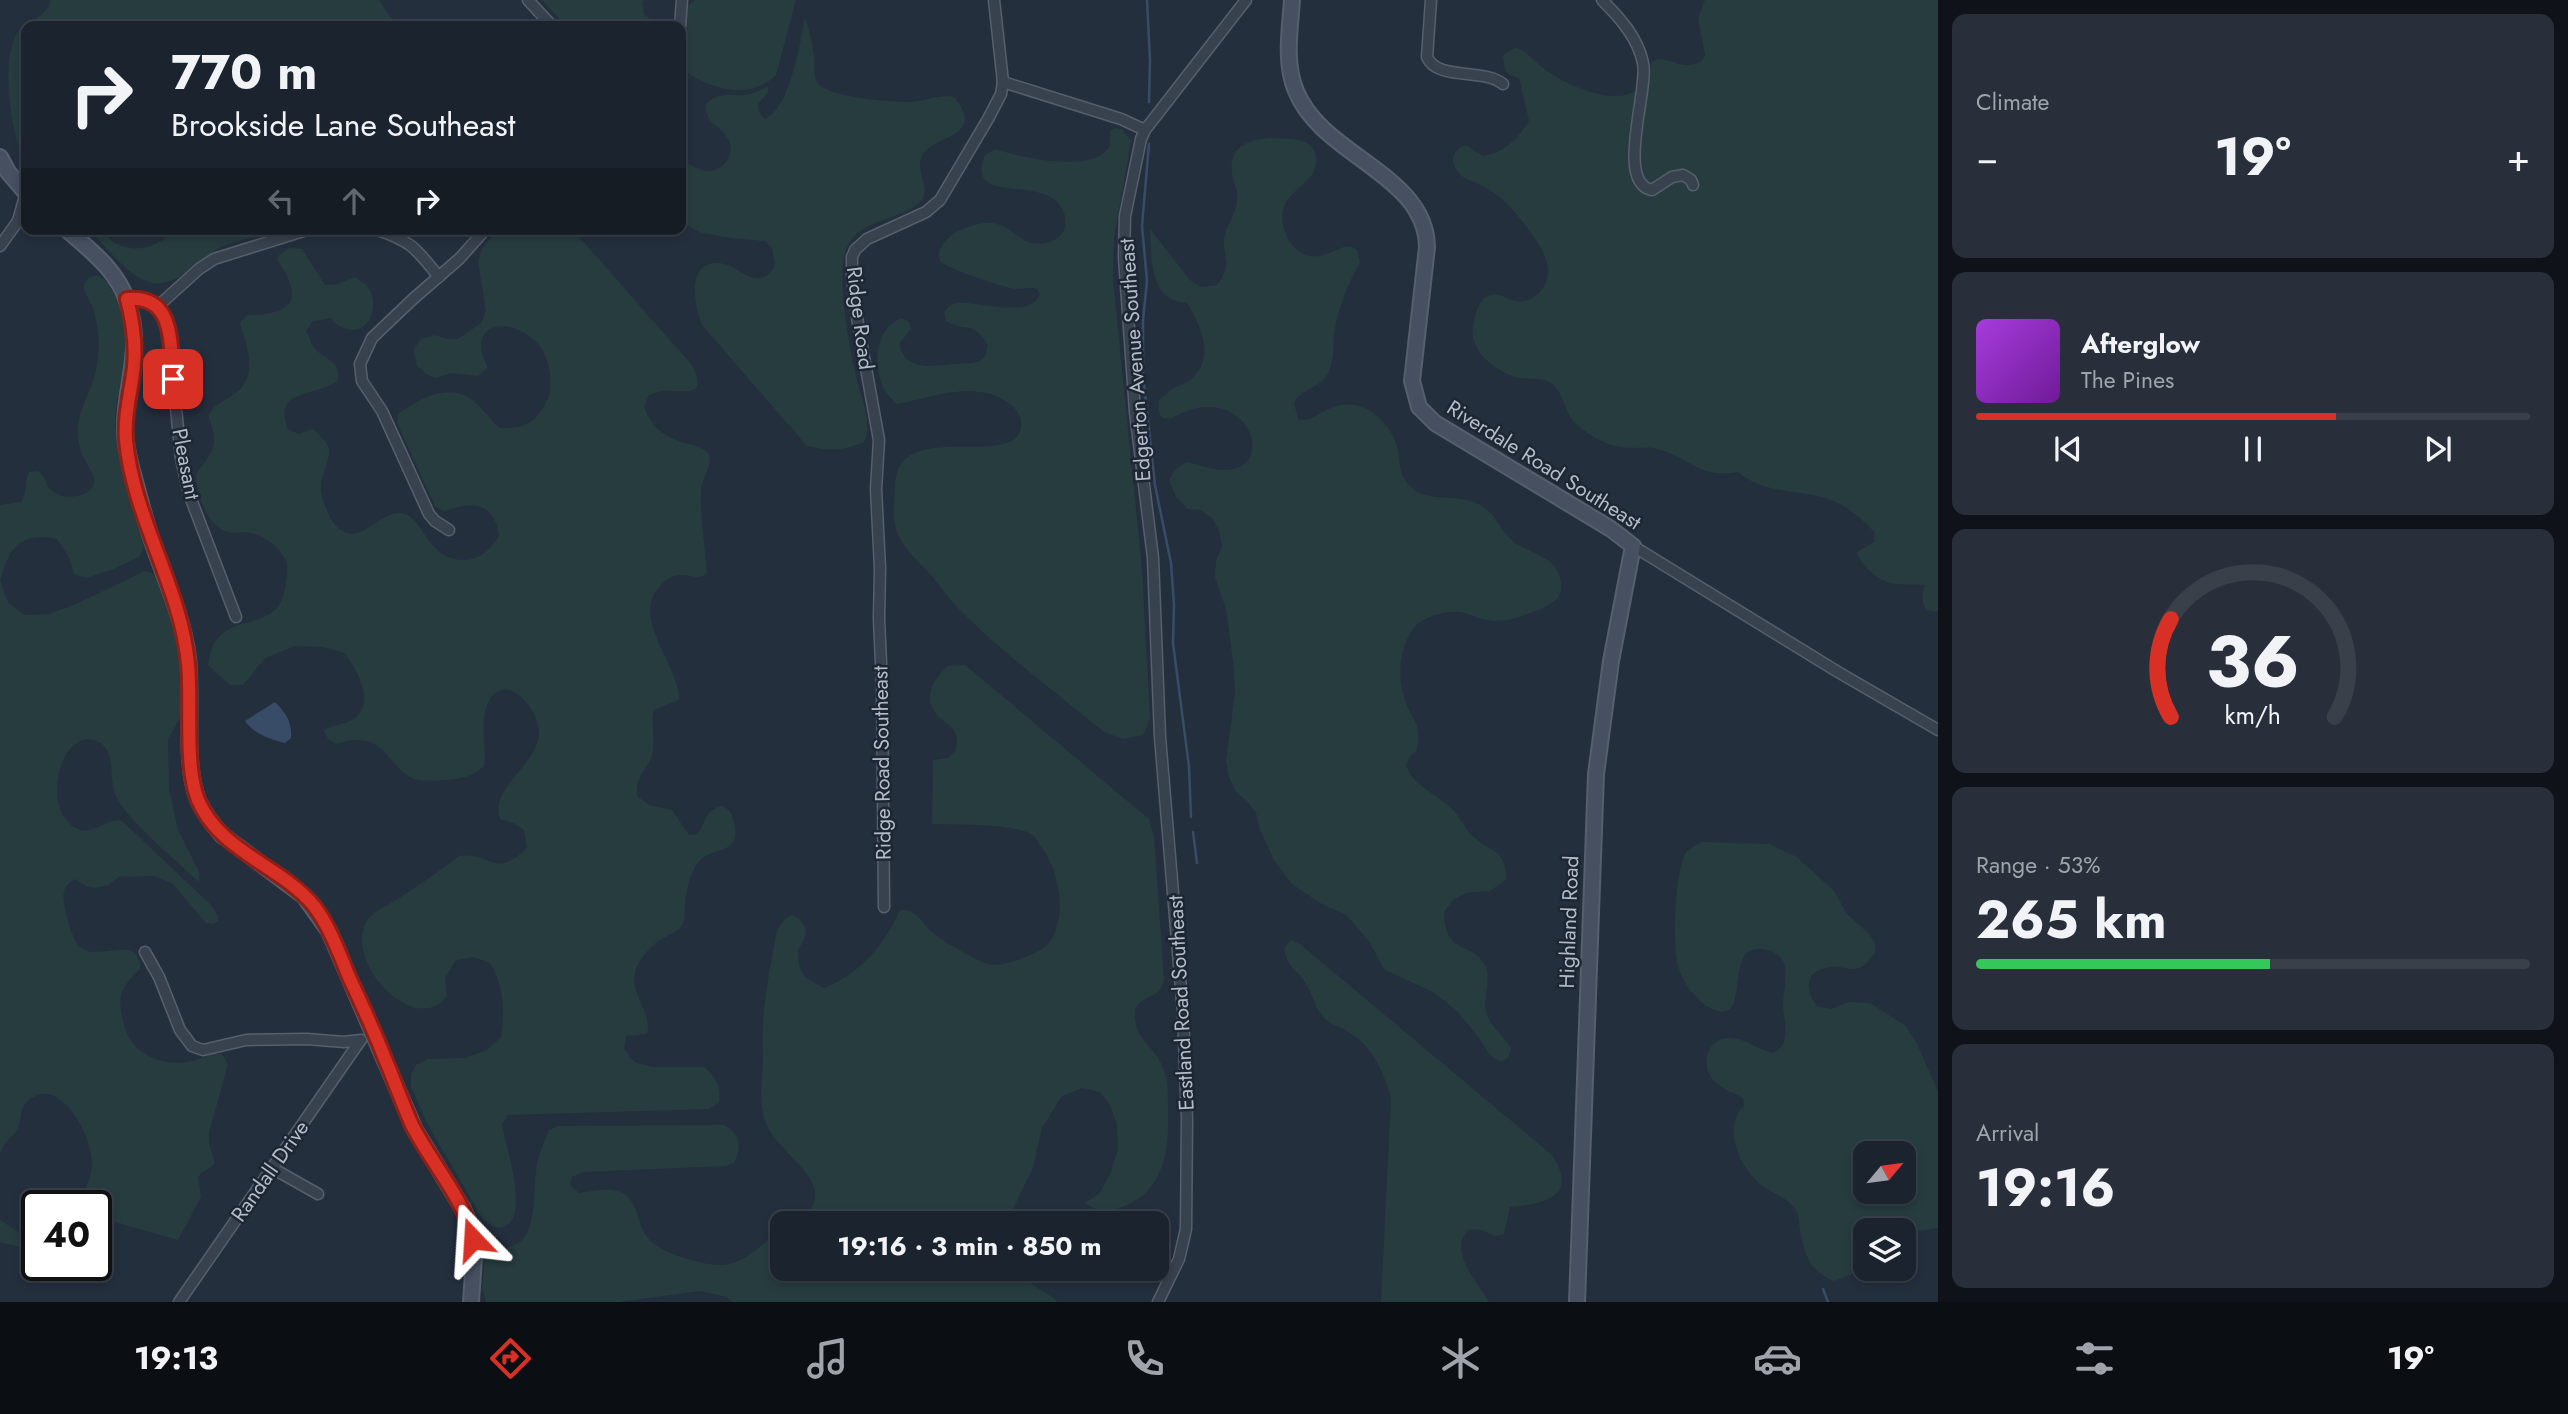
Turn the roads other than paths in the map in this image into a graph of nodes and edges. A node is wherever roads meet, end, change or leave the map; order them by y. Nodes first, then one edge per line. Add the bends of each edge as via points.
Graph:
1 (528, 0) edge
2 (682, 0) edge
3 (995, 0) edge
4 (1246, 0) edge
5 (1292, 0) edge
6 (1431, 0) edge
7 (1602, 0) edge
8 (547, 21) edge
9 (680, 21) edge
10 (1003, 82) junction
11 (1503, 85) dead end
12 (1144, 130) junction
13 (0, 157) edge
14 (21, 186) edge
15 (1693, 186) dead end
16 (21, 213) edge
17 (72, 235) edge
18 (291, 235) edge
19 (391, 235) edge
20 (480, 235) edge
21 (0, 246) edge
22 (439, 277) junction
23 (127, 299) junction
24 (158, 306) junction
25 (449, 530) dead end
26 (1633, 546) junction
27 (236, 617) dead end
28 (879, 619) joint
29 (1158, 698) joint
30 (1938, 730) edge
31 (884, 907) dead end
32 (145, 952) dead end
33 (375, 1035) junction
34 (360, 1041) junction
35 (272, 1168) junction
36 (318, 1194) dead end
37 (179, 1302) edge
38 (471, 1302) edge
39 (1158, 1302) edge
40 (1577, 1302) edge

1 - 8 street
2 - 9 street
3 - 10 street
4 - 12 street
5 - 26 street, Riverdale Road Southeast via 1288,52 1296,91 1312,117 1340,145 1400,190 1425,226 1427,247 1412,381 1419,407 1435,423
6 - 11 street via 1428,61 1437,68 1488,77
7 - 15 street via 1629,31 1644,67 1635,164 1640,183 1652,190 1683,175
10 - 12 street
10 - 28 street, Ridge Road via 988,119 940,200 926,212 867,239 852,257 858,324 879,440
12 - 29 street, Edgerton Avenue Southeast via 1125,216 1124,258 1135,412 1153,558
13 - 14 street
16 - 21 street
17 - 23 street via 110,271
18 - 24 street via 215,259
19 - 22 street via 412,245
20 - 22 street
22 - 25 street via 372,338 360,372 383,411 429,514
23 - 24 street
23 - 33 street via 135,346 126,445 187,650 192,776 198,799 222,835 313,905 329,930
24 - 27 street, Pleasant via 168,329 189,494
26 - 30 street, Riverdale Road Southeast
26 - 40 street, Highland Road via 1596,774
28 - 31 street, Ridge Road Southeast
29 - 39 street, Eastland Road Southeast via 1183,1013 1188,1204 1183,1245
32 - 34 street via 180,1030 196,1049 307,1038
33 - 34 street
33 - 38 street via 415,1130 470,1225 474,1258
34 - 35 street, Randall Drive
35 - 36 street
35 - 37 street, Randall Drive

